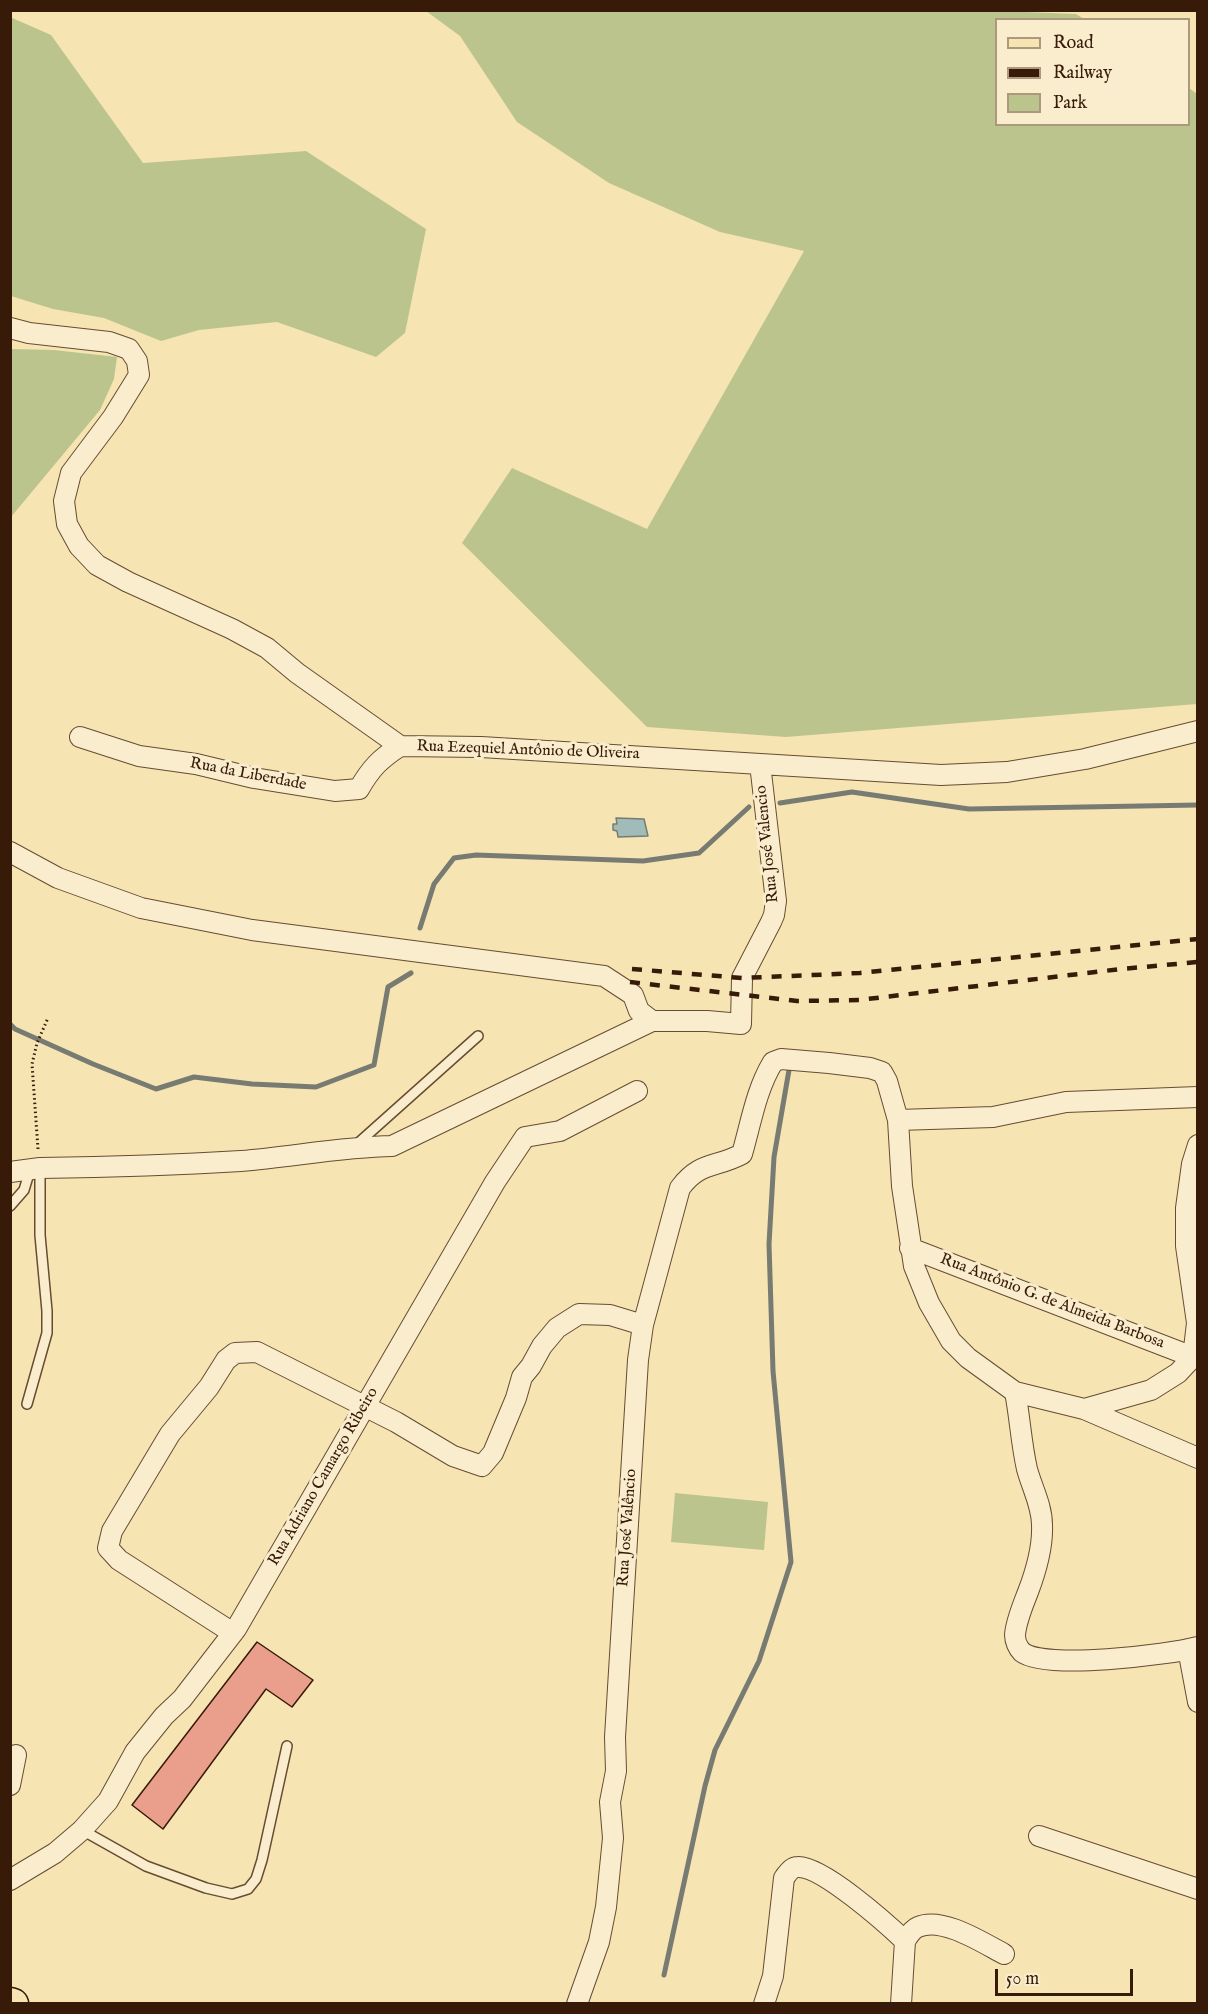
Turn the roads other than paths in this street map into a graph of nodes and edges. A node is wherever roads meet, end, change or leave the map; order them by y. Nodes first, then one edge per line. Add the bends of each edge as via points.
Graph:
1 (10, 328) edge
2 (1197, 731) edge
3 (80, 737) dead end
4 (400, 746) junction
5 (760, 764) junction
6 (10, 852) edge
7 (652, 1021) junction
8 (478, 1036) dead end
9 (637, 1090) dead end
10 (1197, 1098) edge
11 (898, 1120) junction
12 (1197, 1145) edge
13 (352, 1149) junction
14 (27, 1170) edge
15 (10, 1206) edge
16 (910, 1248) junction
17 (643, 1325) junction
18 (1193, 1357) junction
19 (1015, 1392) junction
20 (27, 1404) dead end
21 (366, 1407) junction
22 (1084, 1409) junction
23 (1197, 1458) edge
24 (233, 1633) junction
25 (1192, 1648) edge
26 (1197, 1702) edge
27 (287, 1746) dead end
28 (16, 1755) dead end
29 (10, 1785) edge
30 (82, 1830) junction
31 (1039, 1836) dead end
32 (10, 1880) edge
33 (1197, 1889) edge
34 (905, 1941) junction
35 (1004, 1954) dead end
36 (577, 2004) edge
37 (764, 2004) edge
38 (902, 2004) edge

1 - 4 street, Rua Ezequiel Antônio de Oliveira via 109,342 129,349 137,361 139,375 71,472 64,501 67,524 78,546 97,565 267,648
2 - 5 street, Rua Ezequiel Antônio de Oliveira via 1085,759 1007,772 941,775
3 - 4 street, Rua da Liberdade via 139,756 335,791 359,789 381,758
4 - 5 street, Rua Ezequiel Antônio de Oliveira via 481,747
5 - 7 street, Rua José Valencio via 776,902 771,922 742,978 741,1024
6 - 7 street via 58,878 141,908 252,930 604,976 633,995 639,1011
7 - 13 street via 392,1146
8 - 13 lane
9 - 21 street, Rua Adriano Camargo Ribeiro via 560,1131 525,1137 495,1182
10 - 11 street via 1066,1102 993,1116
11 - 16 street
11 - 17 street, Rua José Valêncio via 882,1072 781,1059 772,1062 758,1094 742,1154 689,1175 680,1188
12 - 18 street via 1186,1208 1186,1246 1197,1323
13 - 14 street via 241,1161
14 - 15 lane via 24,1190
14 - 20 lane via 40,1235 47,1311 47,1333
16 - 18 street, Rua Antônio G. de Almeida Barbosa
16 - 19 street via 929,1303 951,1341
17 - 21 street via 610,1315 579,1314 556,1328 522,1377 493,1453 482,1466 453,1456
17 - 36 street, Rua José Valêncio via 615,1725 616,1771 610,1802 613,1838 599,1942
18 - 22 street via 1178,1373 1151,1390
19 - 22 street
19 - 25 street via 1027,1469 1041,1508 1042,1526 1034,1577 1015,1636 1022,1652 1048,1659 1110,1660
21 - 24 street, Rua Adriano Camargo Ribeiro
21 - 24 street via 257,1352 235,1353 170,1434 112,1531 108,1548 119,1560
22 - 23 street
24 - 30 street, Rua Adriano Camargo Ribeiro via 135,1752 108,1801
25 - 26 street
27 - 30 lane via 262,1860 248,1889 232,1894 206,1888 146,1866
28 - 29 street
30 - 32 street, Rua Adriano Camargo Ribeiro via 55,1853
31 - 33 street
34 - 35 street via 918,1927 933,1925 952,1929
34 - 37 street via 881,1918 818,1873 790,1869 784,1878 773,1976
34 - 38 street

